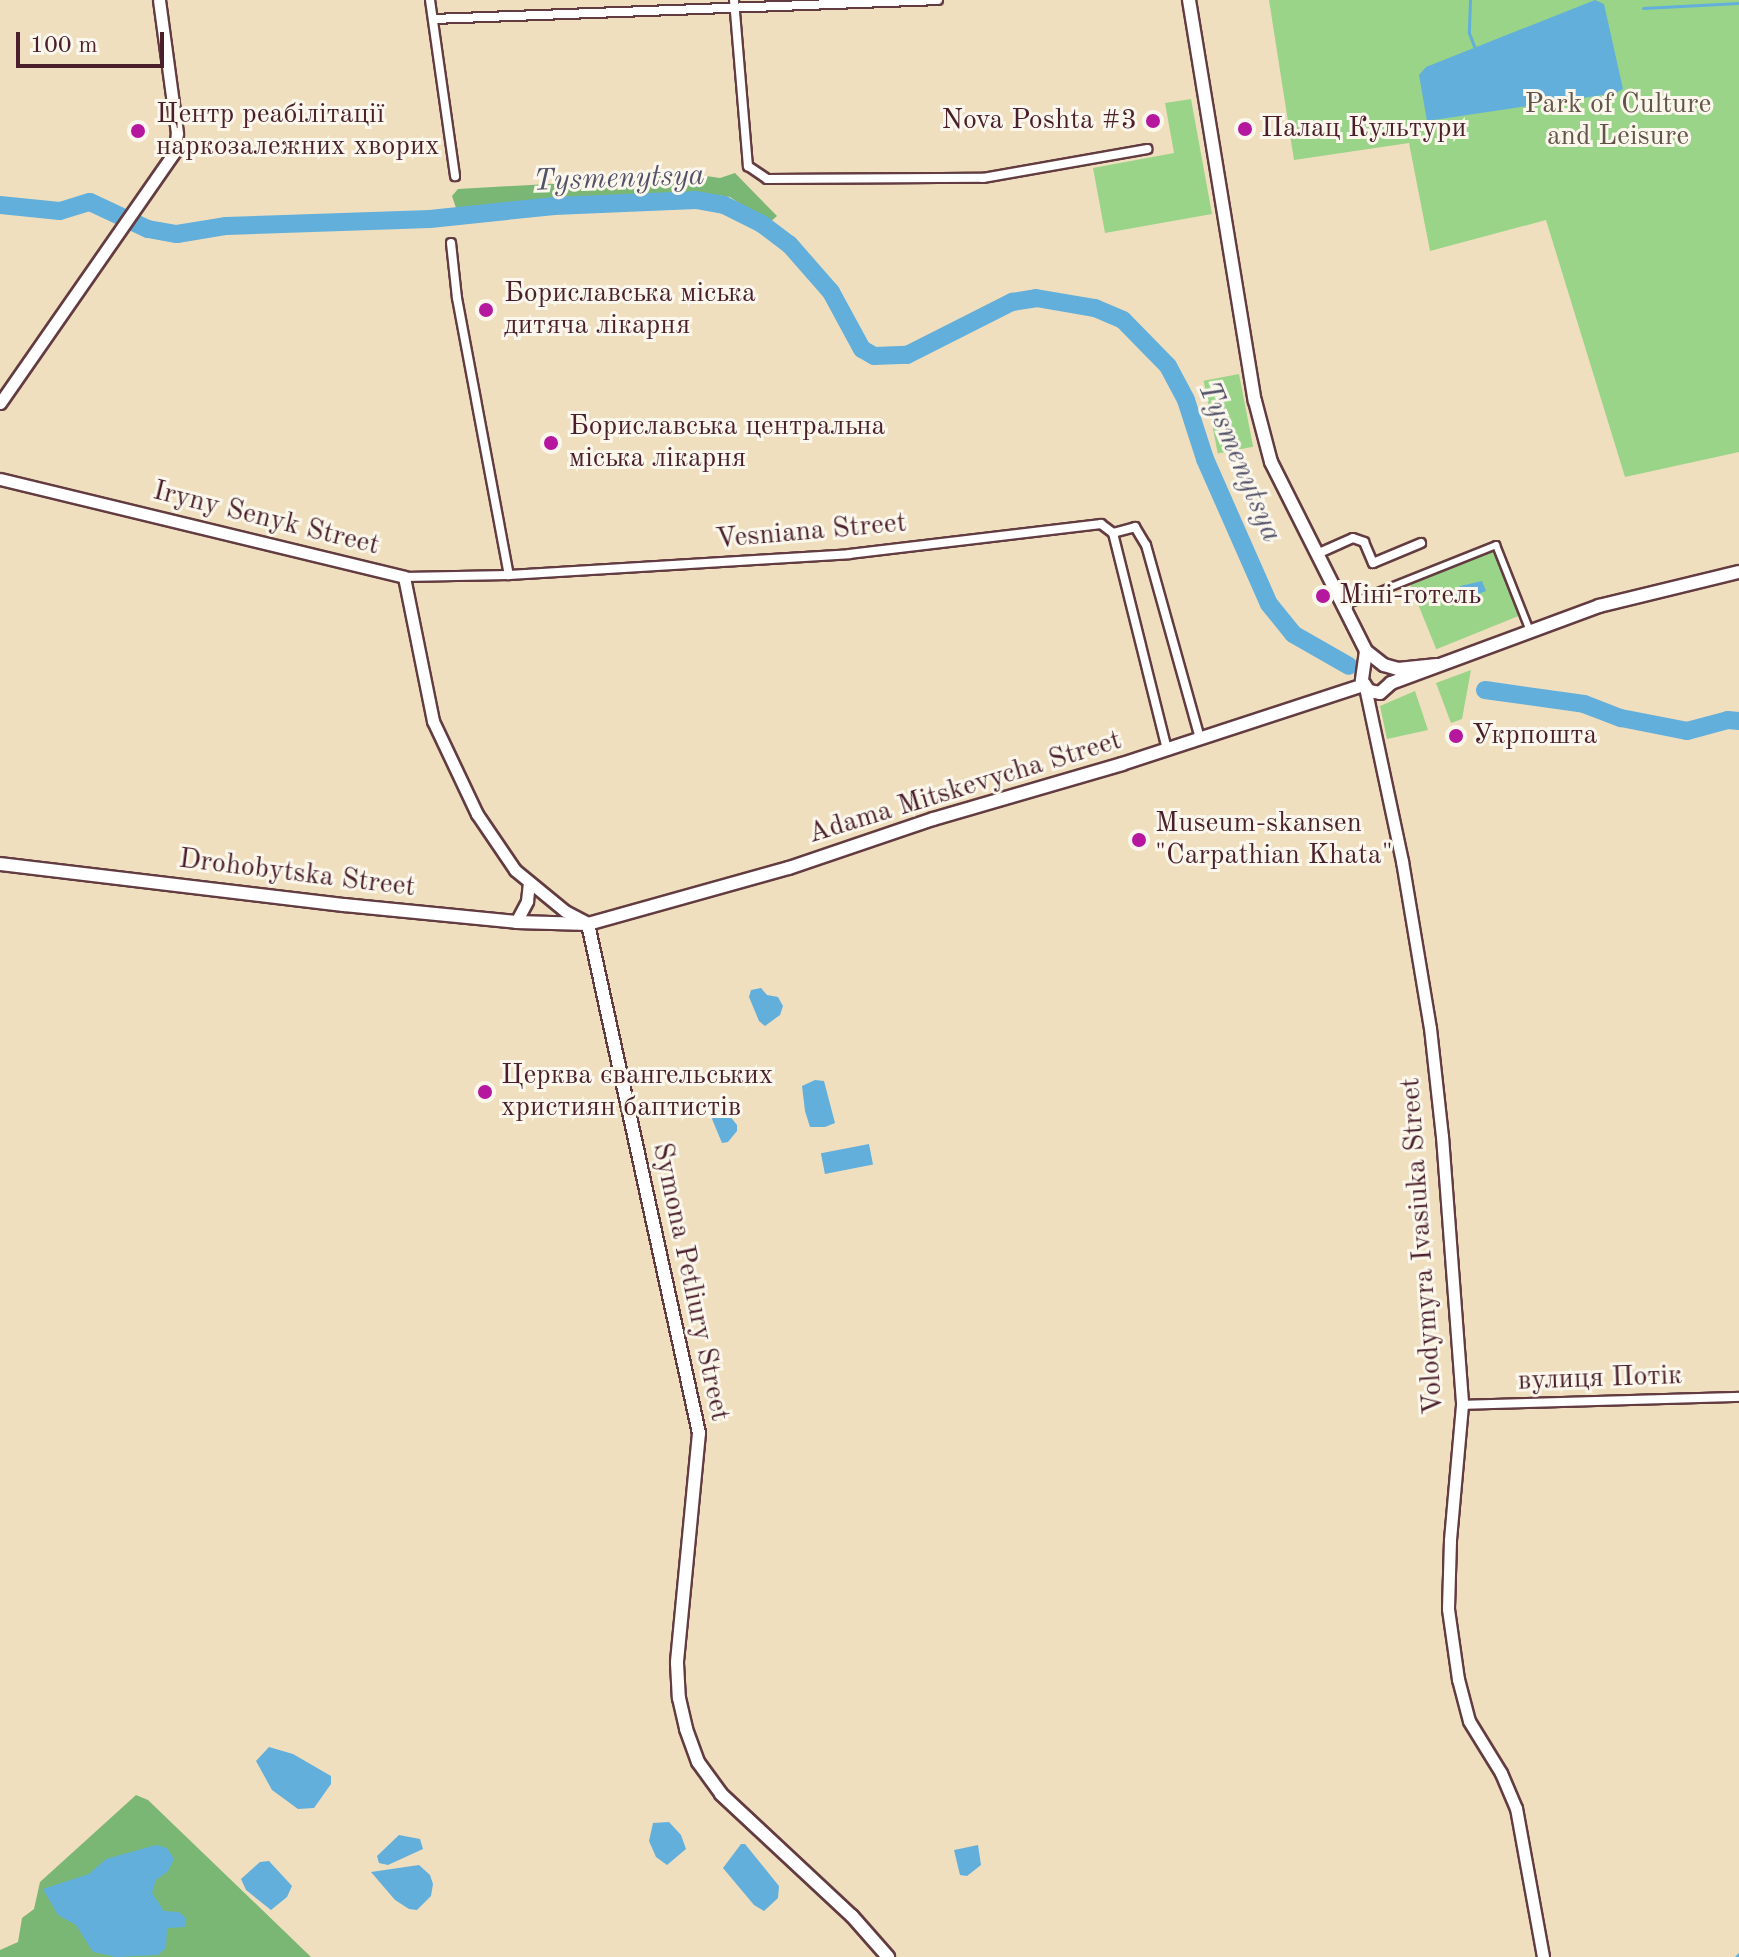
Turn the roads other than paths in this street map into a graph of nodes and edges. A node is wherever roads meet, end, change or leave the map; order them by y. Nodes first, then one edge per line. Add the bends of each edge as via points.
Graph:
1 (159, 0) edge
2 (430, 0) edge
3 (938, 0) edge
4 (1189, 0) edge
5 (735, 5) edge
6 (433, 19) junction
7 (1147, 149) dead end
8 (455, 176) dead end
9 (451, 243) dead end
10 (0, 403) edge
11 (0, 479) edge
12 (1113, 533) junction
13 (1421, 543) dead end
14 (1317, 554) junction
15 (1739, 572) edge
16 (509, 575) junction
17 (404, 577) junction
18 (1343, 606) junction
19 (1530, 631) junction
20 (1366, 651) junction
21 (1384, 665) junction
22 (1437, 665) junction
23 (1364, 671) junction
24 (1391, 683) junction
25 (1361, 687) junction
26 (1380, 693) junction
27 (1371, 712) junction
28 (1200, 739) junction
29 (1167, 749) junction
30 (0, 864) edge
31 (529, 883) junction
32 (516, 922) junction
33 (588, 924) junction
34 (1739, 1397) edge
35 (1462, 1405) junction
36 (888, 1957) edge
37 (1543, 1957) edge

1 - 10 street via 175,151
2 - 6 street
3 - 5 street
4 - 14 main road via 1265,447
5 - 6 street
5 - 7 street via 748,166 767,179 983,178
6 - 8 street
9 - 16 street via 470,377
11 - 17 street, Iryny Senyk Street
12 - 16 street, Vesniana Street via 1101,524 849,554
12 - 28 street, Vesniana Street via 1135,527 1146,545
12 - 29 street
13 - 14 street via 1373,563 1364,542 1353,538
14 - 18 main road
15 - 19 main road via 1619,599
16 - 17 street, Vesniana Street
17 - 31 street, Iryny Senyk Street via 433,721 499,851
18 - 19 street via 1496,545
18 - 20 main road
19 - 22 main road
20 - 21 main road
20 - 23 main road
21 - 22 main road
21 - 23 main road via 1375,663
21 - 24 main road
22 - 24 main road
23 - 25 main road
24 - 26 main road
25 - 26 main road
25 - 27 street, Volodymyra Ivasiuka Street
25 - 28 main road, Adama Mitskevycha Street
26 - 27 street
27 - 35 street, Volodymyra Ivasiuka Street via 1430,1028
28 - 29 main road, Adama Mitskevycha Street
29 - 33 main road, Adama Mitskevycha Street via 789,868
30 - 32 main road, Drohobytska Street
31 - 32 street
31 - 33 street, Iryny Senyk Street
32 - 33 main road, Drohobytska Street
33 - 36 main road, Symona Petliury Street via 699,1433 677,1663 686,1729 698,1762 721,1794 852,1916
34 - 35 street, вулиця Потік
35 - 37 street, Volodymyra Ivasiuka Street via 1448,1609 1458,1679 1469,1721 1513,1797

